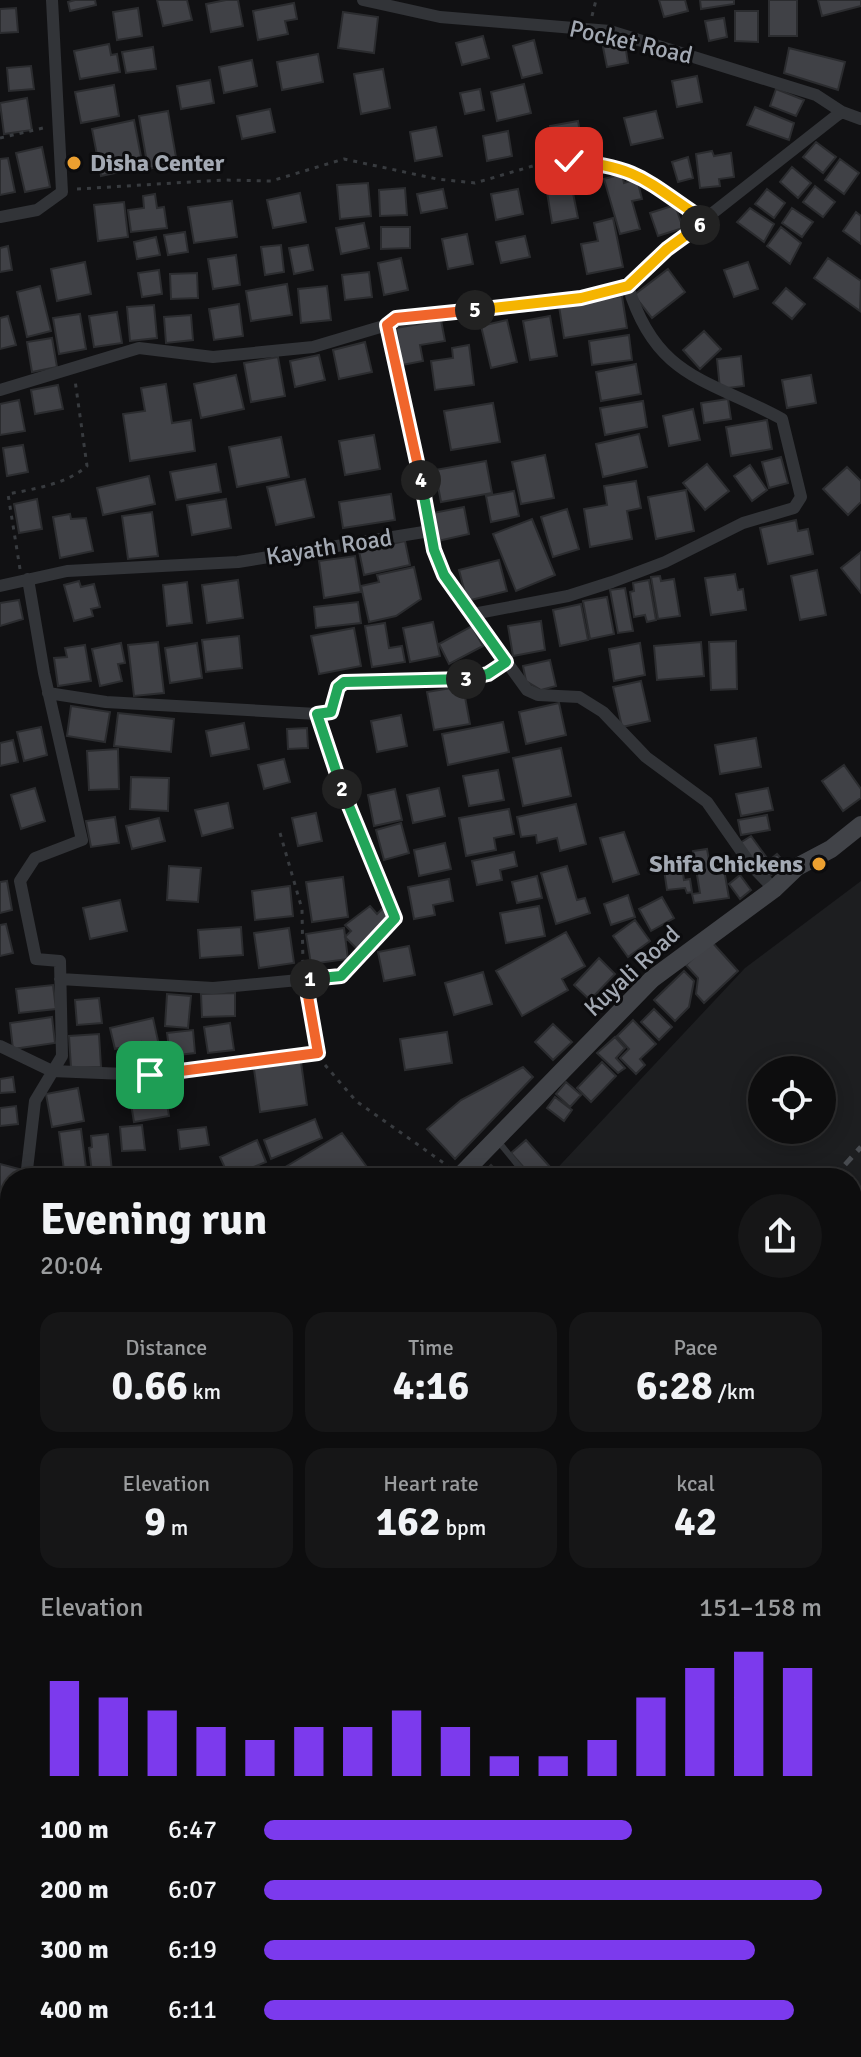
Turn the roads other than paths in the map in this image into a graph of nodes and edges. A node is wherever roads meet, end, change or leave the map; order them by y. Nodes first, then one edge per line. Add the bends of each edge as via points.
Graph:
1 (52, 0) edge
2 (363, 0) edge
3 (842, 112) junction
4 (861, 119) edge
5 (0, 217) edge
6 (628, 286) junction
7 (387, 325) junction
8 (0, 390) edge
9 (430, 531) junction
10 (25, 580) junction
11 (0, 586) edge
12 (473, 614) junction
13 (506, 662) junction
14 (48, 693) junction
15 (317, 714) junction
16 (861, 825) edge
17 (774, 889) junction
18 (60, 979) junction
19 (0, 1046) edge
20 (318, 1053) road end
21 (52, 1071) junction
22 (498, 1141) junction
23 (27, 1168) edge
24 (469, 1168) edge
25 (520, 1168) edge

1 - 5 street via 62,192 37,210
2 - 3 street, Pocket Road via 440,17 610,31 816,95
3 - 4 street, Pocket Road
3 - 6 street via 667,249
6 - 7 street via 537,305 407,316
6 - 12 street via 635,309 662,353 714,389 782,419 801,497 794,508 743,523 612,582
7 - 8 street via 313,347 213,357 139,348
7 - 9 street
9 - 10 street, Kayath Road via 238,562 67,571
9 - 12 street via 444,575
10 - 11 street, Kayath Road
10 - 14 street
12 - 13 street
13 - 15 street via 488,674 463,679 344,682 331,712
13 - 17 street via 527,690 579,697 603,712 646,757 707,802
14 - 15 street via 106,702
14 - 18 street via 82,840 35,858 20,881 36,959 60,961
15 - 18 street via 395,918 341,976 213,988
16 - 17 main road, Kuyali Road via 797,867
17 - 22 main road, Kuyali Road via 652,979
18 - 21 street via 62,1056
19 - 21 street
20 - 21 street via 150,1075
21 - 23 street via 35,1101
22 - 24 main road, Kuyali Road
22 - 25 lane

